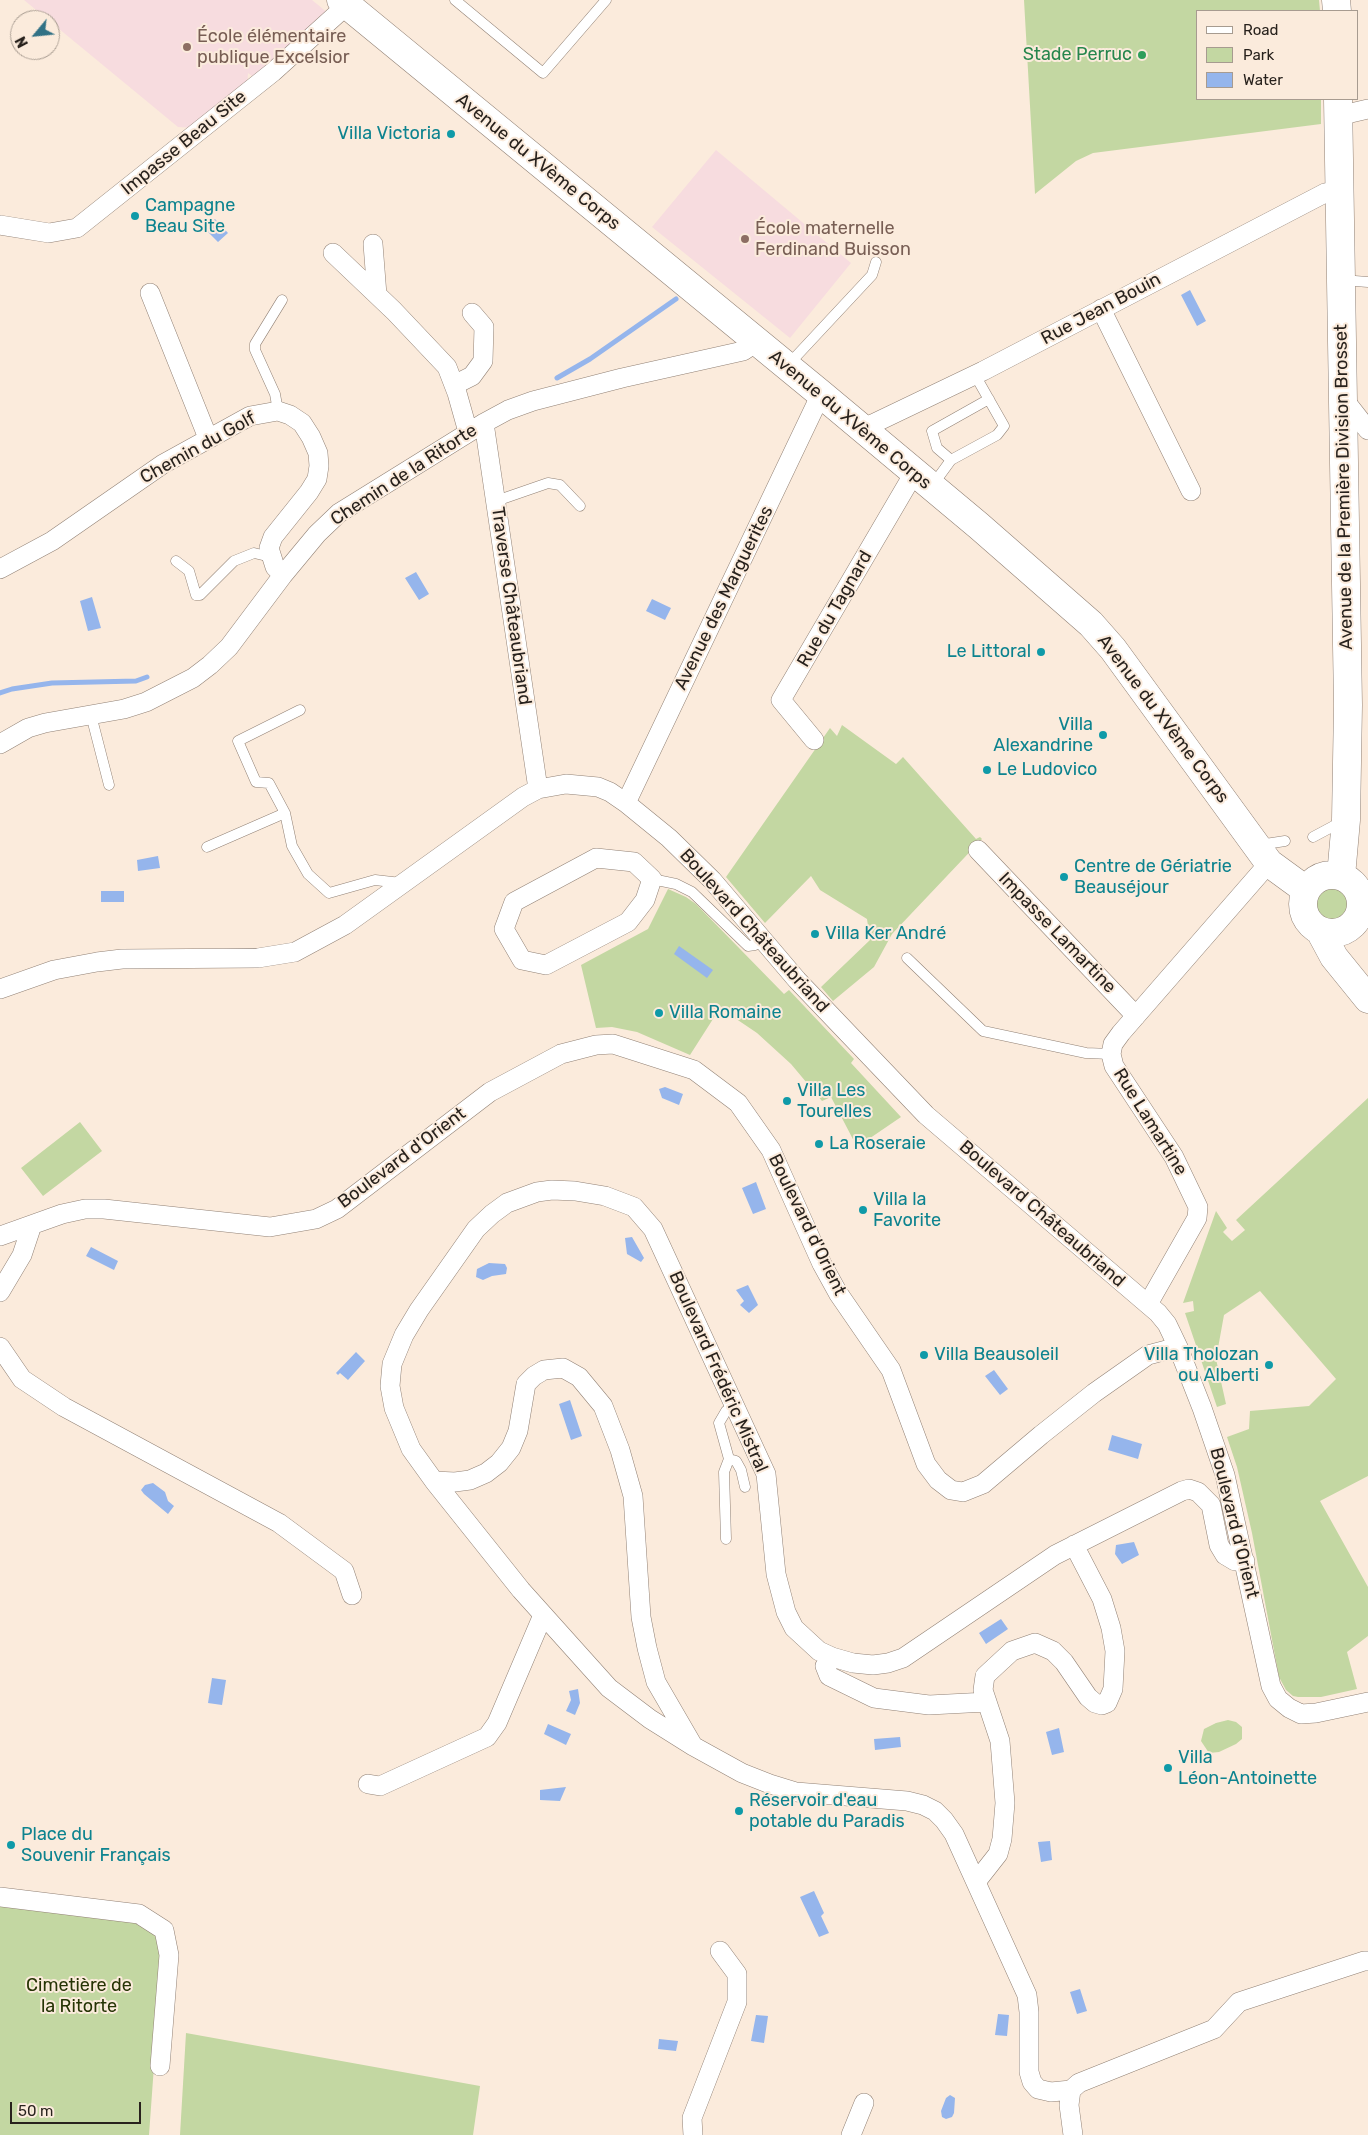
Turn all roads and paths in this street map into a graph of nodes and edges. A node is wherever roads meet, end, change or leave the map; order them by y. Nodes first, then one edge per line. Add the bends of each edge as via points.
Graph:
1 (455, 0) edge
2 (344, 2) edge
3 (600, 2) edge
4 (1338, 107) edge
5 (1368, 109) edge
6 (1339, 191) junction
7 (0, 225) edge
8 (373, 244) dead end
9 (333, 253) dead end
10 (876, 262) dead end
11 (1341, 280) junction
12 (1368, 282) edge
13 (150, 293) dead end
14 (377, 295) junction
15 (282, 300) dead end
16 (1101, 309) junction
17 (472, 313) dead end
18 (757, 342) junction
19 (787, 366) junction
20 (976, 375) junction
21 (454, 385) junction
22 (822, 394) junction
23 (1342, 398) junction
24 (989, 399) junction
25 (278, 411) junction
26 (476, 427) junction
27 (862, 429) junction
28 (1368, 430) edge
29 (208, 438) junction
30 (951, 460) junction
31 (923, 480) junction
32 (1191, 491) dead end
33 (496, 501) junction
34 (580, 506) dead end
35 (271, 557) junction
36 (176, 561) dead end
37 (0, 569) edge
38 (283, 575) junction
39 (1348, 705) junction
40 (300, 710) dead end
41 (90, 715) junction
42 (1368, 725) edge
43 (814, 740) dead end
44 (0, 744) edge
45 (109, 785) dead end
46 (538, 789) junction
47 (626, 803) junction
48 (285, 813) junction
49 (1346, 820) junction
50 (1313, 837) dead end
51 (1285, 841) dead end
52 (207, 847) dead end
53 (978, 850) dead end
54 (1263, 854) junction
55 (1342, 876) junction
56 (652, 879) junction
57 (402, 883) junction
58 (1306, 890) junction
59 (1365, 906) edge
60 (1348, 930) junction
61 (1320, 931) junction
62 (762, 939) junction
63 (907, 958) dead end
64 (0, 989) edge
65 (1365, 994) edge
66 (1136, 1016) junction
67 (1111, 1054) junction
68 (32, 1225) junction
69 (0, 1236) edge
70 (0, 1292) edge
71 (1148, 1304) junction
72 (0, 1347) edge
73 (1178, 1347) junction
74 (734, 1405) junction
75 (729, 1459) junction
76 (434, 1481) junction
77 (745, 1487) dead end
78 (726, 1538) dead end
79 (1074, 1545) junction
80 (1245, 1561) junction
81 (352, 1595) dead end
82 (543, 1615) junction
83 (832, 1657) junction
84 (987, 1702) junction
85 (1368, 1702) edge
86 (693, 1746) junction
87 (368, 1784) dead end
88 (976, 1882) junction
89 (0, 1898) edge
90 (720, 1951) dead end
91 (1368, 1961) edge
92 (160, 2066) dead end
93 (1071, 2090) junction
94 (864, 2103) dead end
95 (694, 2135) edge
96 (851, 2135) edge
97 (1074, 2135) edge

1 - 3 lane via 543,74
2 - 7 street, Impasse Beau Site via 266,78 77,228 49,234
2 - 18 main road, Avenue du XVème Corps
4 - 5 street
4 - 6 main road, Avenue de la Première Division Brosset
6 - 11 main road, Avenue de la Première Division Brosset
6 - 16 street, Rue Jean Bouin via 1325,192
8 - 14 street
9 - 14 street, Traverse Châteaubriand
10 - 19 lane via 872,275
11 - 12 lane
11 - 23 main road, Avenue de la Première Division Brosset
13 - 29 street
14 - 21 street, Traverse Châteaubriand via 447,367
15 - 25 lane via 255,344 275,394
16 - 20 street, Rue Jean Bouin
16 - 32 street
17 - 21 street via 484,327 484,361 472,376
18 - 19 main road, Avenue du XVème Corps
18 - 26 street, Chemin de la Ritorte via 743,351 533,401
19 - 22 main road, Avenue du XVème Corps
20 - 24 lane
20 - 27 street, Rue Jean Bouin
21 - 26 street, Traverse Châteaubriand
22 - 27 main road, Avenue du XVème Corps
22 - 47 street, Avenue des Marguerites
23 - 28 street
23 - 39 main road, Avenue de la Première Division Brosset
24 - 30 lane via 1004,426 997,435
24 - 30 lane via 932,432 937,448
25 - 29 street, Chemin du Golf via 250,416
25 - 35 street, Chemin du Golf via 302,423 318,453 319,466 309,492 273,538 268,548
26 - 33 street, Traverse Châteaubriand
26 - 38 street, Chemin de la Ritorte via 339,513
27 - 31 main road, Avenue du XVème Corps
29 - 37 street, Chemin du Golf via 145,475 52,541
30 - 31 lane
31 - 43 street, Rue du Tagnard via 781,700
31 - 54 main road, Avenue du XVème Corps via 1056,593 1112,646
33 - 34 lane via 548,483 560,485
33 - 46 street, Traverse Châteaubriand
35 - 36 lane via 254,553 234,561 200,595 196,595 189,571
35 - 38 street
38 - 41 street, Chemin de la Ritorte via 229,647 199,674 146,702
39 - 42 main road
39 - 49 main road, Avenue de la Première Division Brosset
40 - 48 lane via 238,742 256,782 269,783
41 - 44 street, Chemin de la Ritorte via 28,728
41 - 45 lane
46 - 47 street, Boulevard Châteaubriand via 553,785 598,787
46 - 57 street, Boulevard Châteaubriand via 509,806
47 - 62 street, Boulevard Châteaubriand via 669,838 712,880
48 - 52 lane
48 - 57 lane via 292,846 308,874 329,893 375,880
49 - 50 lane
49 - 55 main road, Avenue de la Première Division Brosset
51 - 54 lane
53 - 66 street, Impasse Lamartine
54 - 58 main road, Avenue du XVème Corps
54 - 66 street, Rue Lamartine
55 - 58 main road via 1331,874 1321,877
55 - 59 main road via 1357,888
56 - 56 street via 634,862 596,858 514,902 504,929 522,960 546,965 628,922 645,900
56 - 62 lane via 676,884 692,892 748,946
57 - 64 street, Boulevard Châteaubriand via 345,925 295,952 258,958 97,962 54,970
58 - 61 main road via 1303,899 1306,918
59 - 60 main road
60 - 61 main road via 1329,934
60 - 65 main road via 1350,950
61 - 65 main road via 1334,957
62 - 71 street, Boulevard Châteaubriand via 926,1115
63 - 67 lane via 983,1031 1086,1053
66 - 67 street, Rue Lamartine via 1118,1036
67 - 71 street, Rue Lamartine via 1121,1077 1174,1157 1198,1207 1197,1218
68 - 69 street, Boulevard d'Orient
68 - 70 street via 22,1256
68 - 73 street, Boulevard d'Orient via 85,1209 270,1227 316,1219 337,1209 490,1092 561,1054 613,1044 694,1070 738,1103 771,1150 838,1293 892,1370 926,1464 951,1490 963,1492 983,1484 1041,1435 1148,1355
71 - 73 street, Boulevard Châteaubriand via 1166,1324
72 - 81 street via 22,1379 64,1407 279,1523 344,1571
73 - 80 street, Boulevard d'Orient via 1225,1475
74 - 75 lane via 718,1423
74 - 76 street, Boulevard Frédéric Mistral via 653,1230 634,1207 605,1196 575,1191 537,1192 507,1203 476,1229 404,1335 392,1364 390,1386 400,1426 411,1449
74 - 83 street, Boulevard Frédéric Mistral via 766,1474 776,1574 786,1612 794,1628 806,1640
75 - 77 lane via 736,1461
75 - 78 lane via 724,1472
76 - 82 street, Boulevard Frédéric Mistral
76 - 86 street via 470,1480 499,1464 518,1431 526,1384 534,1376 544,1370 563,1368 579,1377 602,1406 620,1450 633,1496 641,1617 647,1648 656,1682
79 - 80 street, Boulevard Frédéric Mistral via 1189,1489 1198,1492 1211,1505 1219,1544 1225,1555 1234,1561
79 - 83 street, Boulevard Frédéric Mistral via 903,1658 873,1665
79 - 84 street via 1102,1599 1115,1651 1113,1689 1107,1703 1096,1703 1053,1651 1035,1643 1012,1651 985,1676 983,1690
80 - 85 street, Boulevard d'Orient via 1267,1671 1278,1699 1301,1714
82 - 86 street, Boulevard Frédéric Mistral via 609,1688
82 - 87 street via 488,1737 380,1786
83 - 84 street via 825,1666 830,1676 874,1698 929,1705
84 - 88 street via 1000,1741 1005,1803 998,1854
86 - 88 street, Boulevard Frédéric Mistral via 742,1772 796,1792 923,1805 935,1811 954,1834
88 - 93 street, Boulevard Frédéric Mistral via 1027,1995 1032,2082 1038,2089 1051,2092
89 - 92 street via 139,1914 164,1930 169,1955
90 - 95 street via 737,1974 737,2002 692,2118
91 - 93 street via 1240,2002 1214,2029 1079,2083
93 - 97 street via 1069,2105
94 - 96 street

